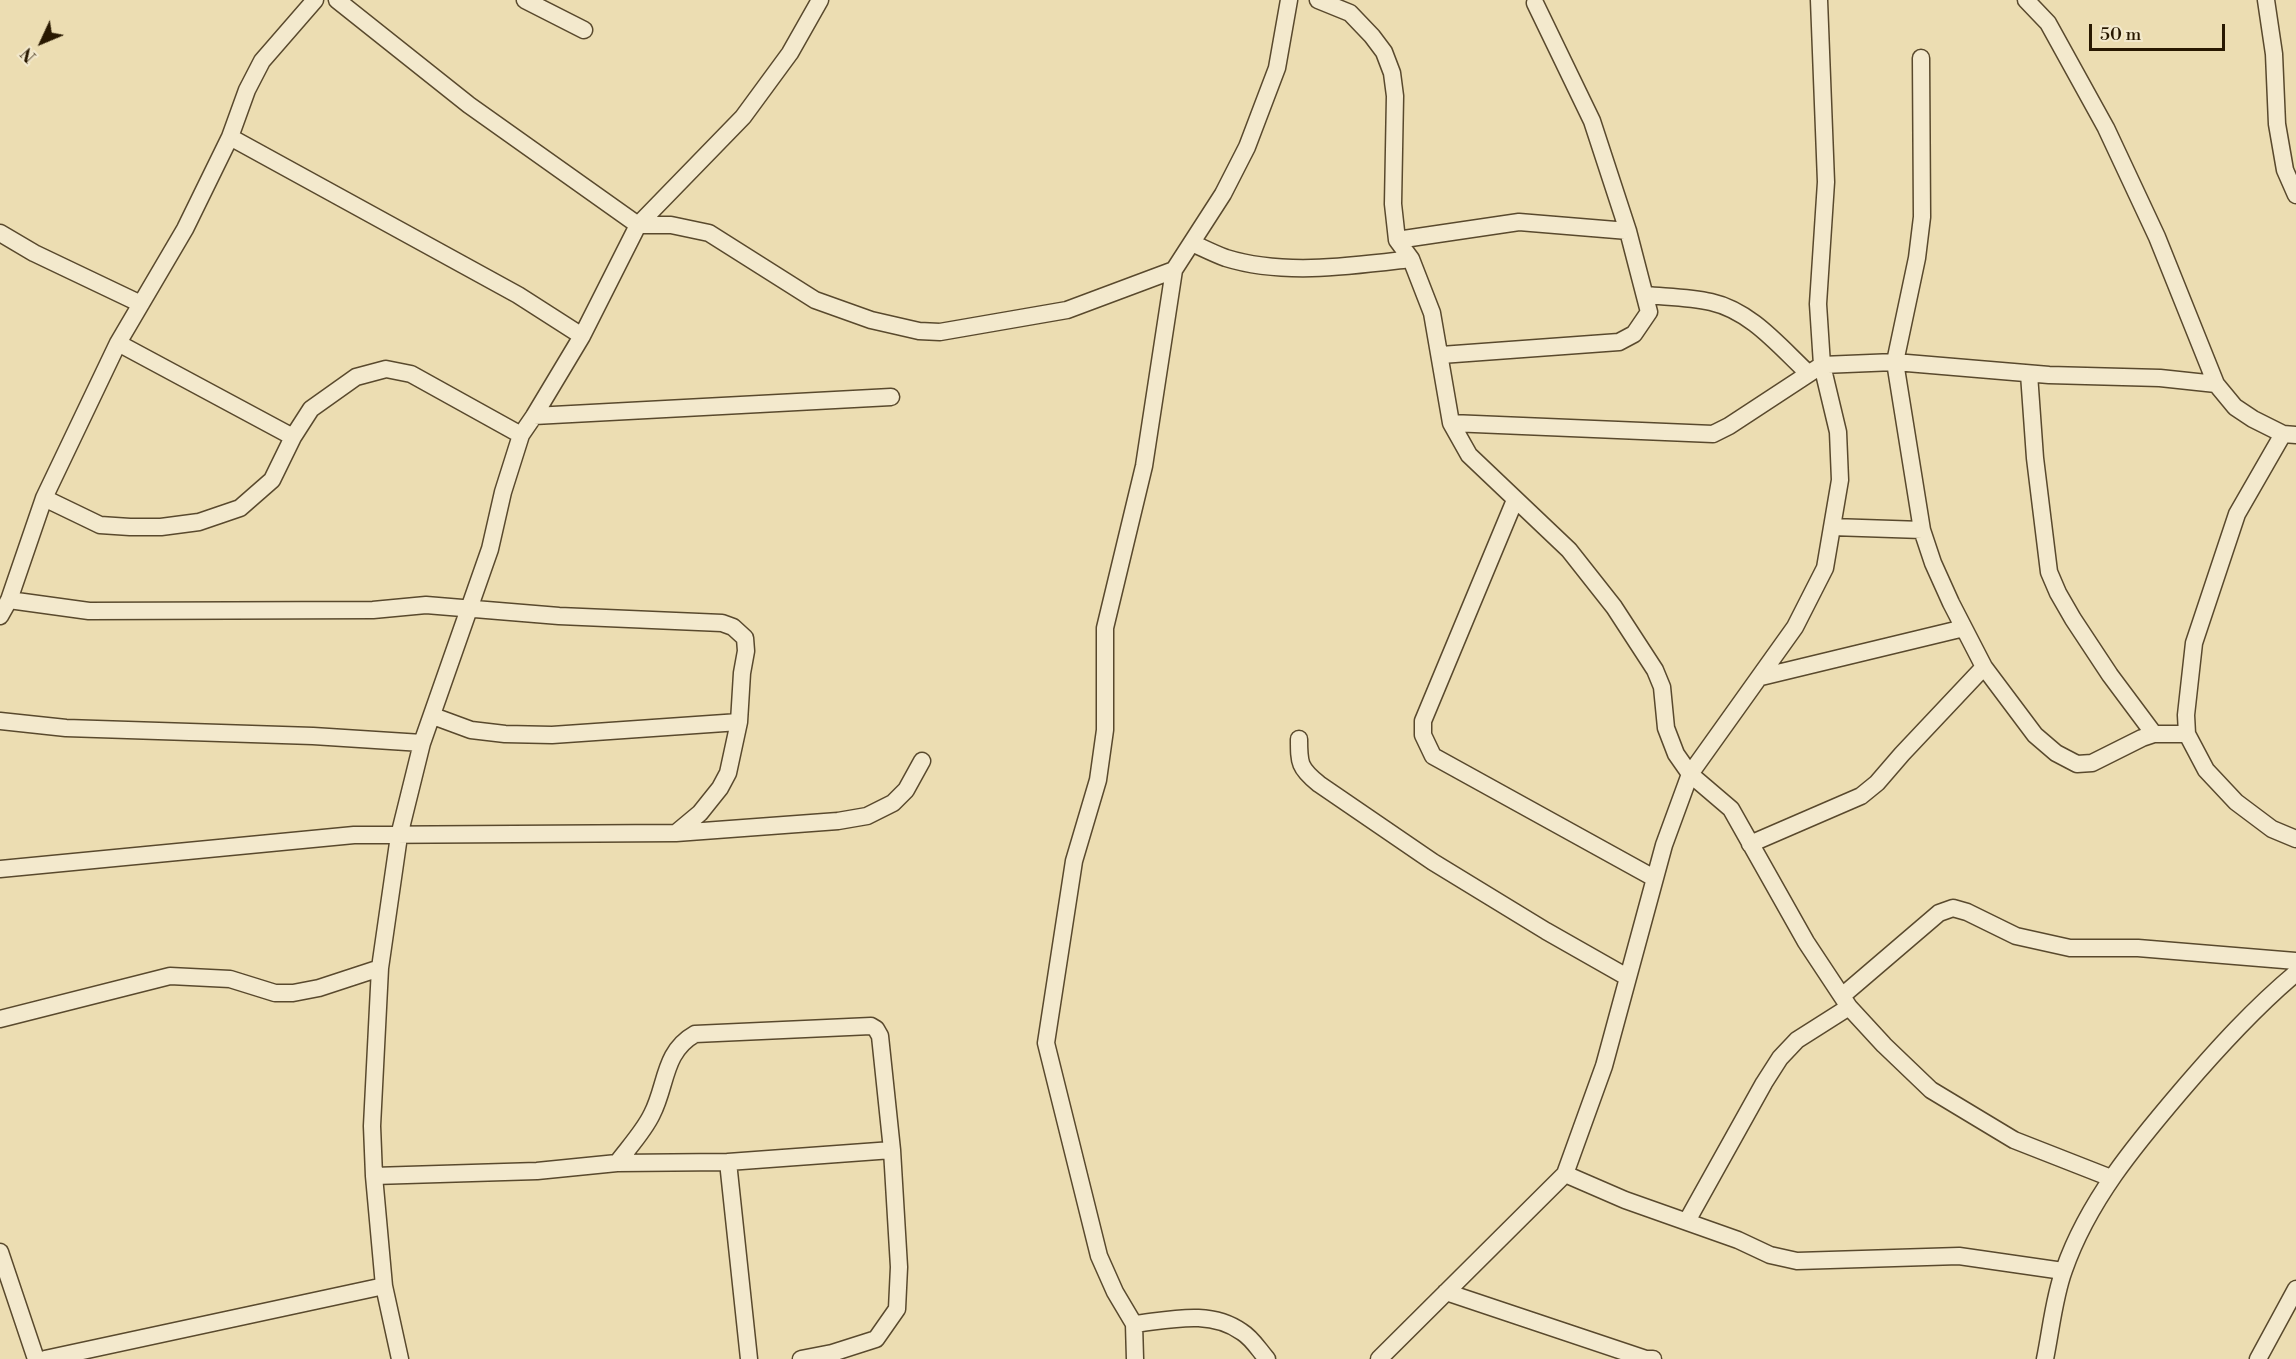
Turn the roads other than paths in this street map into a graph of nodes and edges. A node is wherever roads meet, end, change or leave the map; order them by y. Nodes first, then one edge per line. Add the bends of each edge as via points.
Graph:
1 (315, 0) edge
2 (337, 0) edge
3 (525, 0) edge
4 (820, 0) edge
5 (1289, 0) edge
6 (1318, 0) edge
7 (1819, 0) edge
8 (2026, 0) edge
9 (2266, 0) edge
10 (1535, 3) dead end
11 (584, 30) dead end
12 (1922, 58) dead end
13 (230, 137) junction
14 (2296, 195) edge
15 (638, 225) junction
16 (1628, 231) junction
17 (0, 233) edge
18 (1397, 240) junction
19 (1192, 243) junction
20 (1410, 259) junction
21 (1174, 270) junction
22 (1646, 295) junction
23 (141, 304) junction
24 (582, 336) junction
25 (118, 343) junction
26 (1441, 355) junction
27 (1896, 362) junction
28 (1815, 369) junction
29 (2029, 374) junction
30 (2216, 384) junction
31 (891, 397) dead end
32 (534, 416) junction
33 (1451, 423) junction
34 (521, 435) junction
35 (2289, 435) edge
36 (293, 437) junction
37 (44, 498) junction
38 (1515, 500) junction
39 (1832, 527) junction
40 (1922, 530) junction
41 (9, 600) junction
42 (470, 607) junction
43 (0, 616) edge
44 (1964, 628) junction
45 (1984, 667) junction
46 (1761, 677) junction
47 (433, 716) junction
48 (0, 721) edge
49 (740, 722) junction
50 (2154, 734) junction
51 (2187, 734) junction
52 (1299, 739) dead end
53 (422, 743) junction
54 (922, 761) dead end
55 (1690, 774) junction
56 (676, 833) junction
57 (399, 836) junction
58 (2296, 839) edge
59 (1750, 844) junction
60 (0, 869) edge
61 (1654, 878) junction
62 (2296, 961) edge
63 (380, 968) junction
64 (2296, 973) edge
65 (1627, 977) junction
66 (1846, 1002) junction
67 (0, 1019) edge
68 (892, 1150) junction
69 (728, 1162) junction
70 (617, 1163) junction
71 (1565, 1174) junction
72 (374, 1176) junction
73 (2111, 1178) junction
74 (1687, 1221) junction
75 (0, 1252) edge
76 (2063, 1271) junction
77 (384, 1286) junction
78 (2296, 1288) edge
79 (1446, 1292) junction
80 (1134, 1324) junction
81 (36, 1359) edge
82 (45, 1359) edge
83 (400, 1359) edge
84 (749, 1359) edge
85 (801, 1359) edge
86 (1135, 1359) edge
87 (1267, 1359) edge
88 (1379, 1359) edge
89 (1653, 1359) edge
90 (2045, 1359) edge
91 (2258, 1359) edge

1 - 13 street via 262,61
2 - 15 street via 469,105
3 - 11 street
4 - 15 street via 790,53 743,117
5 - 19 street via 1277,68 1247,147
6 - 18 street via 1350,13 1384,52 1392,73
7 - 28 street via 1826,182
8 - 30 street via 2048,23 2106,128 2157,237
9 - 14 street via 2274,54 2277,124 2285,170
10 - 16 street via 1592,121
12 - 27 street via 1922,217
13 - 23 street via 185,229
13 - 24 street via 518,295
15 - 21 street via 671,225 709,234 815,300 871,320 929,332 1067,310
15 - 24 street
16 - 18 street via 1519,222
16 - 22 street
17 - 23 street
18 - 20 street
19 - 20 street via 1226,258 1258,265 1337,268
19 - 21 street
20 - 26 street via 1432,313
21 - 80 street via 1144,466 1105,628 1104,730 1098,780 1074,861 1046,1043 1099,1256 1114,1292
22 - 26 street via 1649,312 1643,324 1619,342
22 - 28 street via 1711,302 1735,310
23 - 25 street
24 - 32 street
25 - 36 street
25 - 37 street
26 - 33 street
27 - 28 street
27 - 29 street
27 - 40 street
28 - 33 street via 1713,434
28 - 39 street via 1836,423 1840,480
29 - 30 street via 2160,378
29 - 50 street via 2049,572 2073,619
30 - 35 street via 2235,407
31 - 32 street
32 - 34 street
33 - 38 street via 1469,455
34 - 36 street via 411,374 386,369 356,377 311,409
34 - 42 street
35 - 51 street via 2237,514 2194,644
36 - 37 street via 272,480 240,508 199,522 161,527 100,525
37 - 41 street
38 - 55 street via 1569,550 1614,607 1655,670 1662,687 1666,728 1676,754
38 - 61 street via 1423,721 1423,735 1433,756
39 - 40 street
39 - 46 street via 1825,568 1795,627
40 - 44 street
41 - 42 street via 89,611 373,610 426,604
41 - 43 street
42 - 47 street
42 - 49 street via 559,616 722,622 745,638
44 - 45 street
44 - 46 street
45 - 50 street via 2035,735 2077,764 2092,763
45 - 59 street via 1877,783 1860,796
46 - 55 street
47 - 49 street via 471,730 552,735
47 - 53 street
48 - 53 street via 66,728
49 - 56 street via 728,773 720,788 700,813
50 - 51 street
51 - 58 street via 2206,770 2236,802 2272,829
52 - 65 street via 1299,762 1319,784 1433,862
53 - 57 street
54 - 56 street via 906,790 893,803 867,816
55 - 59 street via 1731,809
55 - 61 street
56 - 57 street
57 - 60 street via 354,835
57 - 63 street
59 - 66 street via 1806,942
61 - 65 street
62 - 66 street via 2138,948 2070,948 2016,936 1953,909 1940,913
63 - 67 street via 293,993 275,993 230,979 170,976
63 - 72 street via 372,1126
64 - 73 street via 2227,1038
65 - 71 street via 1604,1066
66 - 73 street via 1884,1046 1931,1090 2014,1140
66 - 74 street via 1780,1058
68 - 69 street
68 - 70 street via 880,1036 871,1026 695,1034 684,1040 674,1054 653,1113
68 - 85 street via 899,1267 897,1310 876,1339
69 - 70 street
69 - 84 street
70 - 72 street via 537,1171
71 - 74 street via 1624,1200
71 - 79 street
72 - 77 street
73 - 76 street via 2082,1226
74 - 76 street via 1770,1255 1797,1261 1959,1256
75 - 81 street
76 - 90 street
77 - 82 street
77 - 83 street
78 - 91 street
79 - 88 street
79 - 89 street
80 - 86 street
80 - 87 street via 1203,1317 1243,1332

